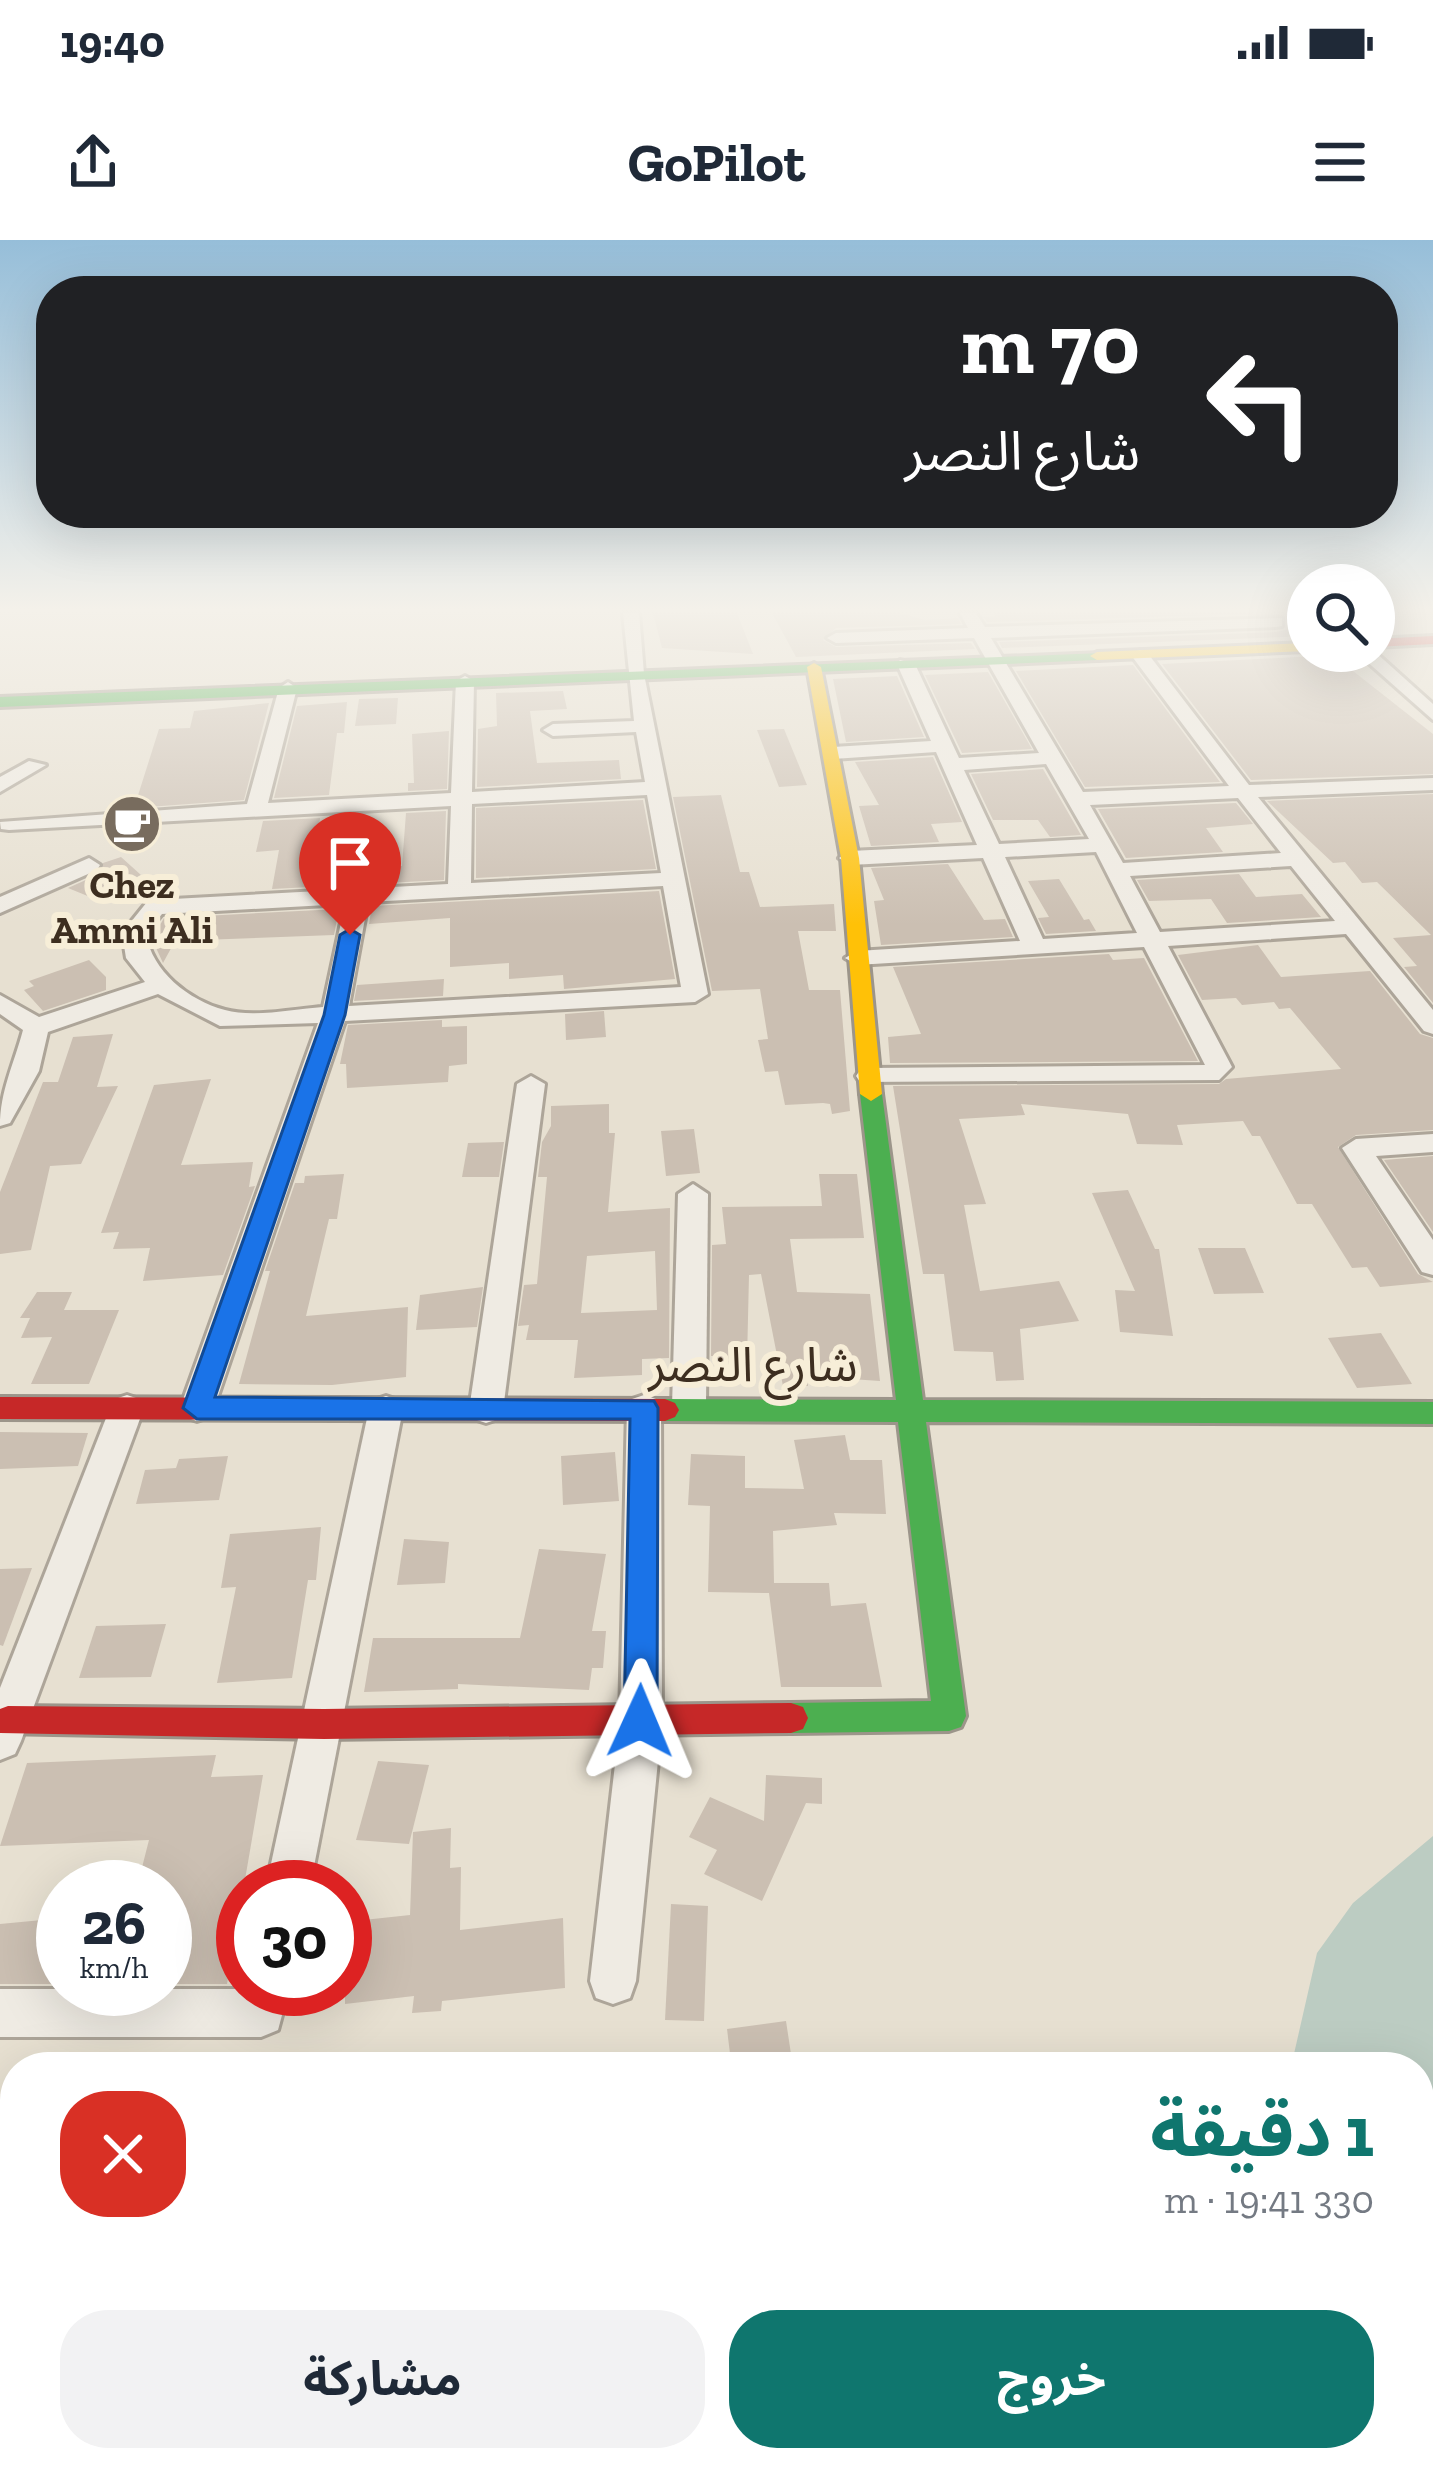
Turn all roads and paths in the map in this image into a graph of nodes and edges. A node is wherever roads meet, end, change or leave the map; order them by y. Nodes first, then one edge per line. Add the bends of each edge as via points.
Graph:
1 (280, 717) edge
2 (464, 717) edge
3 (642, 717) edge
4 (825, 717) edge
5 (929, 717) edge
6 (1029, 717) edge
7 (1193, 717) edge
8 (644, 726) junction
9 (553, 730) dead end
10 (833, 753) junction
11 (946, 755) junction
12 (1051, 758) junction
13 (36, 765) dead end
14 (1433, 784) edge
15 (0, 786) edge
16 (655, 788) junction
17 (1246, 793) junction
18 (1074, 799) junction
19 (461, 801) junction
20 (256, 811) junction
21 (9, 824) dead end
22 (1103, 844) junction
23 (991, 851) junction
24 (850, 858) junction
25 (1298, 859) junction
26 (89, 865) dead end
27 (1116, 870) junction
28 (672, 879) junction
29 (459, 890) junction
30 (358, 895) junction
31 (0, 906) edge
32 (1352, 927) junction
33 (1156, 942) junction
34 (1036, 950) junction
35 (857, 958) junction
36 (160, 985) junction
37 (0, 1003) edge
38 (334, 1015) junction
39 (1433, 1026) edge
40 (36, 1027) junction
41 (869, 1076) junction
42 (531, 1084) dead end
43 (0, 1117) edge
44 (1433, 1143) edge
45 (693, 1193) dead end
46 (1433, 1264) edge
47 (689, 1407) junction
48 (0, 1408) edge
49 (127, 1408) junction
50 (197, 1408) junction
51 (644, 1408) junction
52 (386, 1409) junction
53 (911, 1409) junction
54 (486, 1410) junction
55 (1433, 1413) edge
56 (640, 1721) junction
57 (324, 1724) junction
58 (4, 1731) edge
59 (295, 1860) edge
60 (613, 1981) dead end
61 (0, 2013) edge
62 (216, 2013) edge

1 - 20 street
2 - 19 street
3 - 8 street
4 - 10 main road
5 - 11 street
6 - 12 street
7 - 17 street
8 - 9 street
8 - 16 street
10 - 11 street
10 - 24 main road
11 - 12 street
11 - 23 street
12 - 18 street
13 - 15 street
14 - 17 street
16 - 19 street
16 - 28 street
17 - 18 street
17 - 25 street
18 - 22 street
19 - 20 street
19 - 29 street
20 - 21 street
22 - 23 street
22 - 27 street
23 - 24 street
23 - 34 street
24 - 35 main road
25 - 27 street
25 - 32 street
26 - 31 street
27 - 33 street
28 - 29 street
28 - 38 street via 694,994
29 - 30 street
30 - 36 street via 155,907 134,933 138,958
30 - 38 street
32 - 33 street
32 - 39 street
33 - 34 street
33 - 41 street via 1217,1071
34 - 35 street
35 - 41 main road
36 - 38 street via 220,1018
36 - 40 street
37 - 40 street
38 - 50 street
40 - 43 street via 26,1071
41 - 53 main road
42 - 54 street
44 - 46 street via 1356,1148
45 - 47 street
47 - 51 main road, شارع النصر
47 - 53 main road, شارع النصر
48 - 49 main road, شارع النصر
49 - 50 main road, شارع النصر
49 - 58 street
50 - 52 main road, شارع النصر
51 - 54 main road, شارع النصر
51 - 56 street
52 - 54 main road, شارع النصر
52 - 57 street
53 - 55 main road, شارع النصر
53 - 56 main road via 950,1717
56 - 57 main road
56 - 60 street
57 - 58 main road
57 - 59 street
61 - 62 street

